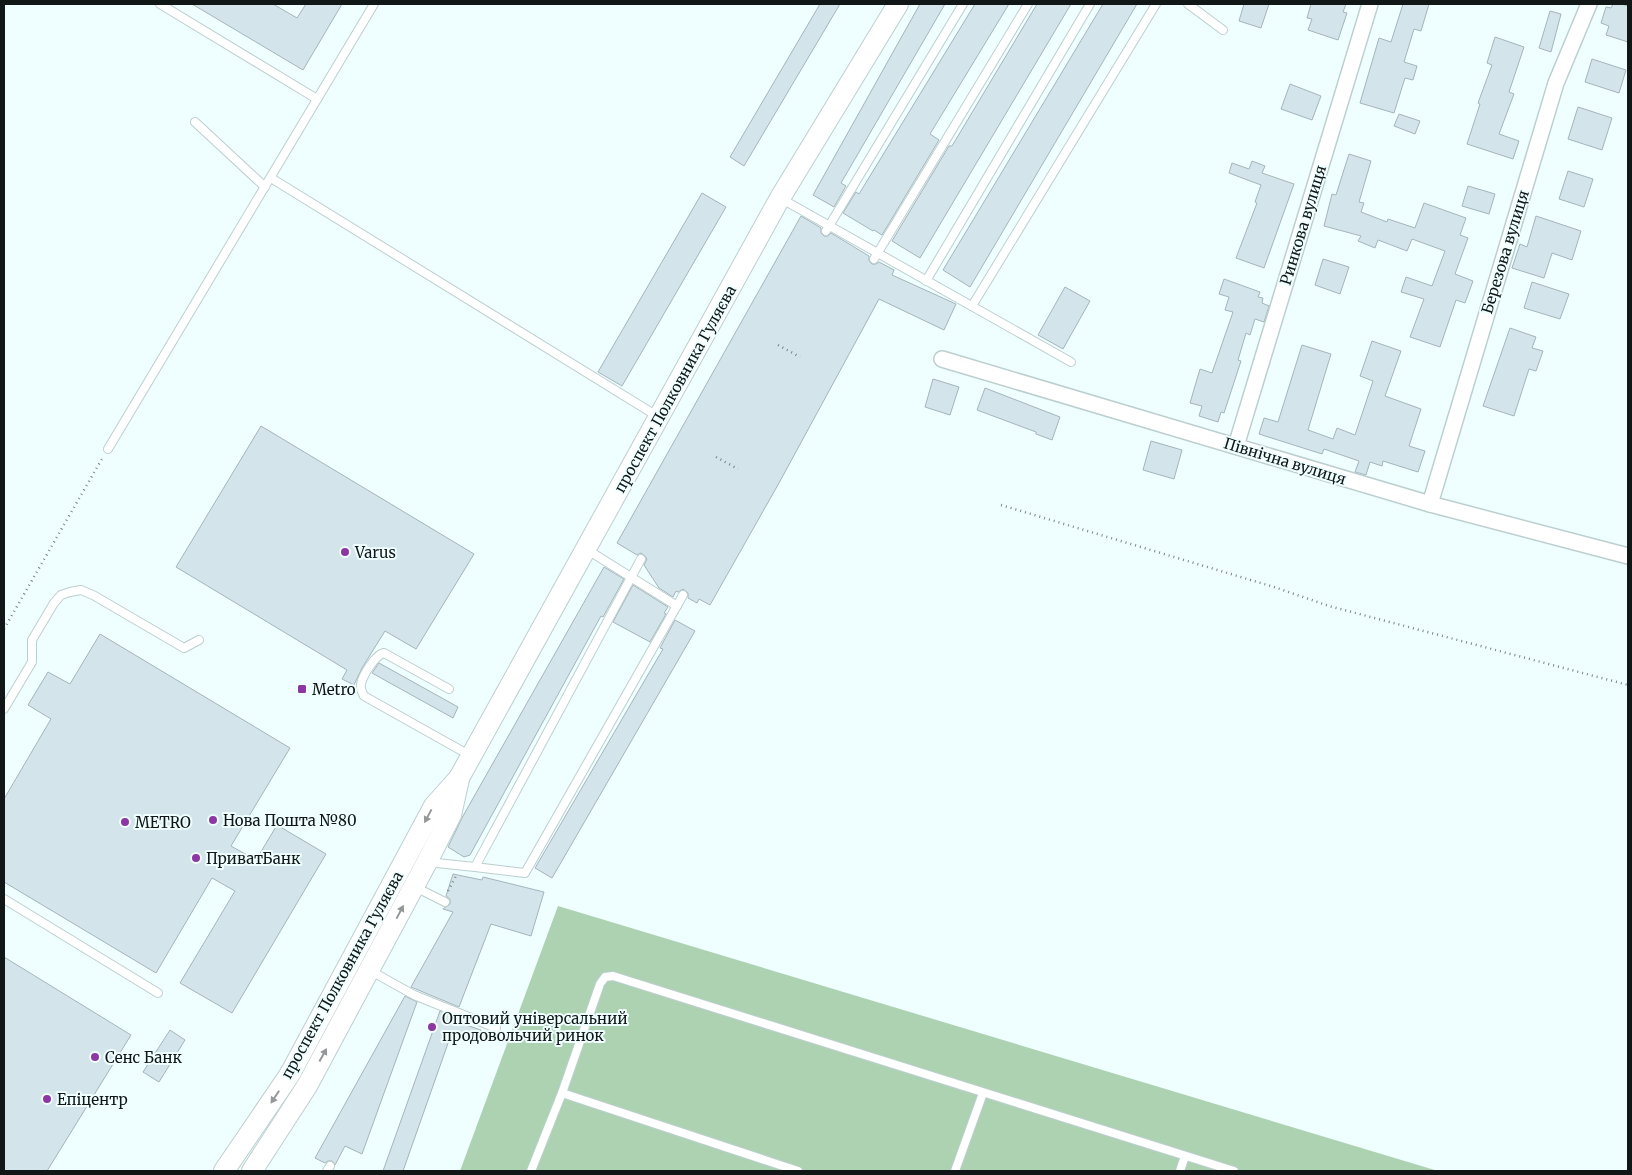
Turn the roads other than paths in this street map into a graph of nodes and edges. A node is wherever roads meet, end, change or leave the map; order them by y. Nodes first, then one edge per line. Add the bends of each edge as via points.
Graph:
1 (160, 4) edge
2 (374, 4) edge
3 (898, 4) edge
4 (962, 4) edge
5 (1028, 4) edge
6 (1090, 4) edge
7 (1156, 4) edge
8 (1188, 4) edge
9 (1370, 4) edge
10 (1589, 4) edge
11 (1223, 30) dead end
12 (317, 99) junction
13 (195, 122) dead end
14 (271, 178) junction
15 (265, 186) junction
16 (780, 198) junction
17 (828, 228) junction
18 (876, 256) junction
19 (926, 281) junction
20 (972, 306) junction
21 (942, 360) dead end
22 (1072, 362) dead end
23 (659, 417) junction
24 (1236, 446) junction
25 (108, 449) road end
26 (1430, 504) junction
27 (586, 549) junction
28 (1628, 556) edge
29 (641, 559) dead end
30 (630, 577) junction
31 (683, 595) dead end
32 (677, 606) junction
33 (199, 640) dead end
34 (450, 689) dead end
35 (4, 709) edge
36 (471, 756) junction
37 (459, 778) junction
38 (427, 862) junction
39 (475, 867) junction
40 (414, 886) junction
41 (4, 899) edge
42 (444, 901) road end
43 (370, 970) junction
44 (158, 993) dead end
45 (496, 1028) dead end
46 (983, 1092) junction
47 (562, 1093) junction
48 (1185, 1156) junction
49 (224, 1171) edge
50 (252, 1171) edge
51 (531, 1171) edge
52 (798, 1171) edge
53 (955, 1171) edge
54 (1180, 1171) edge
55 (1234, 1171) edge

1 - 12 lane
2 - 12 lane
3 - 16 main road, проспект Полковника Гуляєва
4 - 17 lane
5 - 18 lane
6 - 19 lane
7 - 20 lane
8 - 11 lane
9 - 24 street, Ринкова вулиця
10 - 26 street, Березова вулиця via 1556,83
12 - 14 lane
13 - 15 lane
14 - 15 lane
14 - 23 lane
15 - 25 lane
16 - 17 lane
16 - 23 main road, проспект Полковника Гуляєва
17 - 18 lane
18 - 19 lane
19 - 20 lane
20 - 22 lane
21 - 24 street, Північна вулиця
23 - 27 main road, проспект Полковника Гуляєва
24 - 26 street, Північна вулиця
26 - 28 street, Північна вулиця
27 - 30 lane
27 - 36 main road, проспект Полковника Гуляєва
29 - 30 lane
30 - 32 lane
30 - 39 lane
31 - 32 lane
32 - 39 lane via 525,873
33 - 35 lane via 184,648 93,595 81,590 70,592 54,602 32,640 32,662
34 - 36 lane via 384,653 375,658 361,683 364,696
36 - 37 main road, проспект Полковника Гуляєва
37 - 38 main road, проспект Полковника Гуляєва via 451,815
37 -> 49 main road, проспект Полковника Гуляєва via 434,806 290,1074
38 - 39 lane
38 - 40 main road, проспект Полковника Гуляєва
40 - 42 lane
43 -> 40 main road, проспект Полковника Гуляєва
41 - 44 lane
43 - 45 lane via 413,997
50 -> 43 main road, проспект Полковника Гуляєва via 307,1086
46 - 47 lane via 613,976 605,977 600,984
46 - 48 lane
46 - 53 lane
47 - 51 lane
47 - 52 lane
48 - 54 lane
48 - 55 lane

